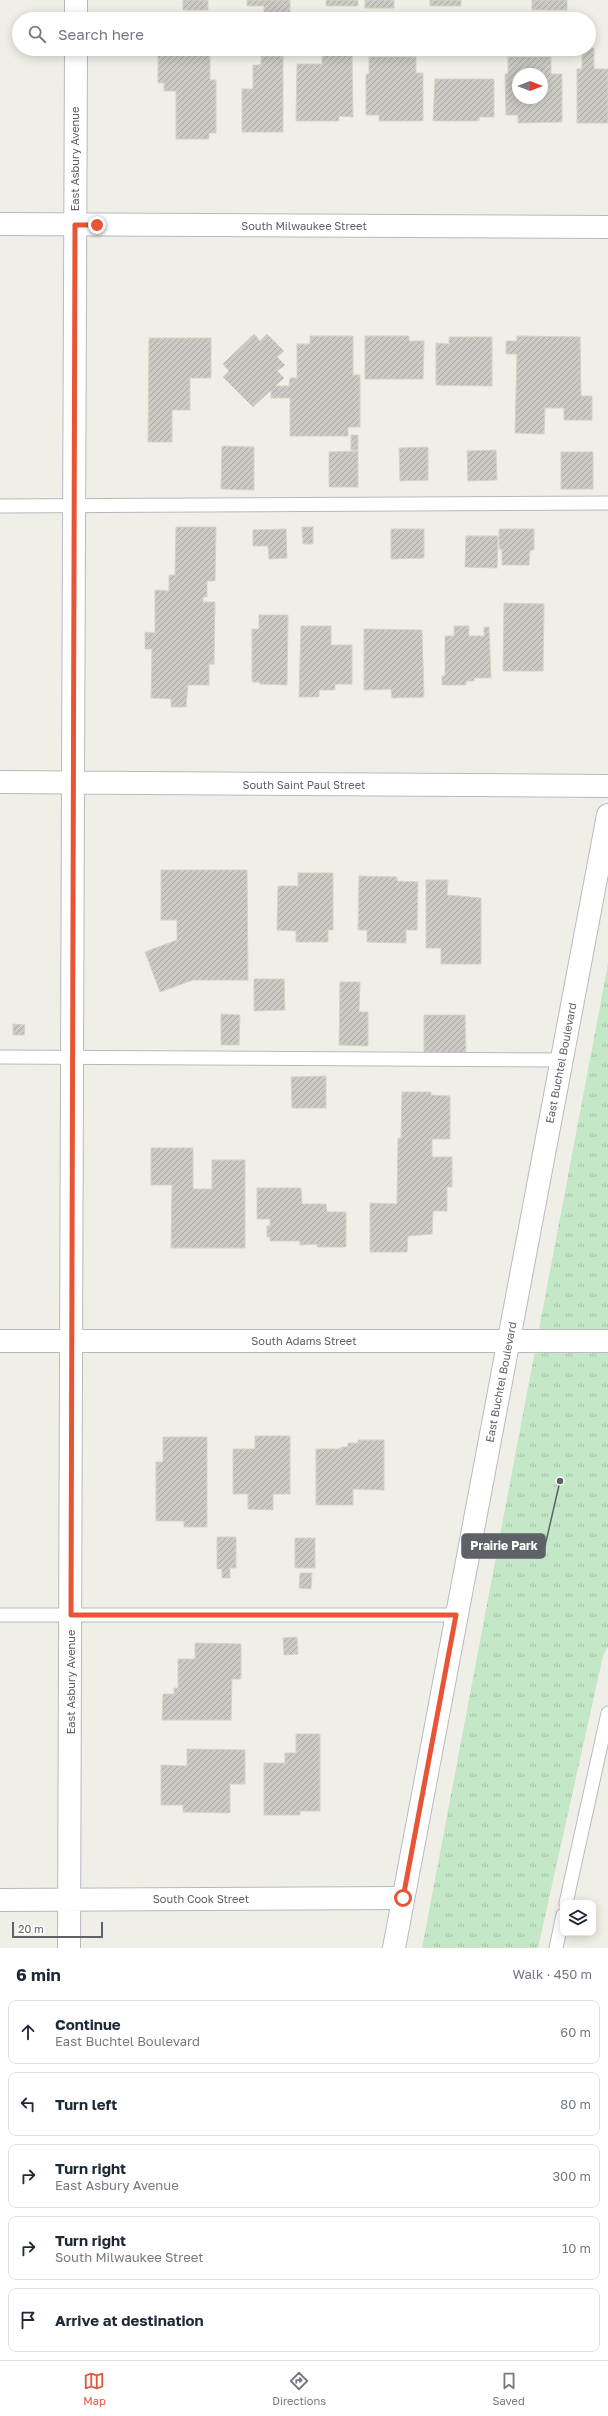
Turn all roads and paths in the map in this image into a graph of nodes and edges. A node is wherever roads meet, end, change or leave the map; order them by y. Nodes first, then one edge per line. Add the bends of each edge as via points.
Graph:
1 (76, 0) edge
2 (76, 12) edge
3 (76, 56) edge
4 (0, 224) edge
5 (75, 225) junction
6 (608, 227) edge
7 (608, 503) edge
8 (0, 506) edge
9 (73, 506) junction
10 (0, 782) edge
11 (73, 783) junction
12 (608, 786) edge
13 (608, 815) edge
14 (0, 1057) edge
15 (73, 1057) junction
16 (561, 1060) junction
17 (0, 1341) edge
18 (72, 1341) junction
19 (509, 1341) junction
20 (608, 1341) edge
21 (0, 1615) edge
22 (71, 1615) junction
23 (456, 1615) junction
24 (608, 1713) edge
25 (403, 1898) junction
26 (0, 1900) edge
27 (70, 1900) junction
28 (567, 1900) edge
29 (560, 1929) edge
30 (69, 1948) edge
31 (394, 1948) edge
32 (556, 1948) edge

1 - 2 street
3 - 5 street, East Asbury Avenue
4 - 5 street, South Milwaukee Street
5 - 6 street, South Milwaukee Street
5 - 9 street, East Asbury Avenue
7 - 9 lane
8 - 9 lane
9 - 11 street, East Asbury Avenue
10 - 11 street, South Saint Paul Street
11 - 12 street, South Saint Paul Street
11 - 15 street, East Asbury Avenue
13 - 16 street, East Buchtel Boulevard
14 - 15 lane
15 - 16 lane
15 - 18 street, East Asbury Avenue
16 - 19 street, East Buchtel Boulevard
17 - 18 street, South Adams Street
18 - 19 street, South Adams Street
18 - 22 street, East Asbury Avenue
19 - 20 street, South Adams Street
19 - 23 street, East Buchtel Boulevard
21 - 22 lane
22 - 23 lane
22 - 27 street, East Asbury Avenue
23 - 25 street, East Buchtel Boulevard
24 - 28 lane
25 - 27 street, South Cook Street
25 - 31 street, East Buchtel Boulevard
26 - 27 street, South Cook Street
27 - 30 street, East Asbury Avenue
29 - 32 lane

